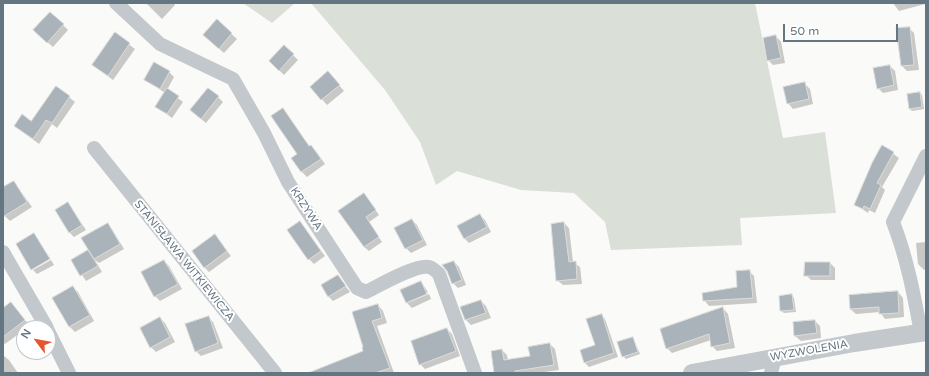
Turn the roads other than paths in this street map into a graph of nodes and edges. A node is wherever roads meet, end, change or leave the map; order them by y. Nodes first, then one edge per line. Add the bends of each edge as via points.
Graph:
1 (116, 3) edge
2 (94, 148) dead end
3 (926, 156) edge
4 (3, 252) edge
5 (42, 320) edge
6 (923, 333) edge
7 (56, 347) edge
8 (773, 365) edge
9 (69, 373) edge
10 (275, 373) edge
11 (475, 373) edge
12 (692, 373) edge

1 - 11 street, KRZYWA via 160,44 233,79 288,182 358,288 366,292 402,274 423,267 430,267 439,274
2 - 10 street, STANISŁAWA WITKIEWICZA
3 - 6 street via 893,222 913,286
4 - 5 street
6 - 8 street, WYZWOLENIA via 854,342
7 - 9 street
8 - 12 street, WYZWOLENIA

